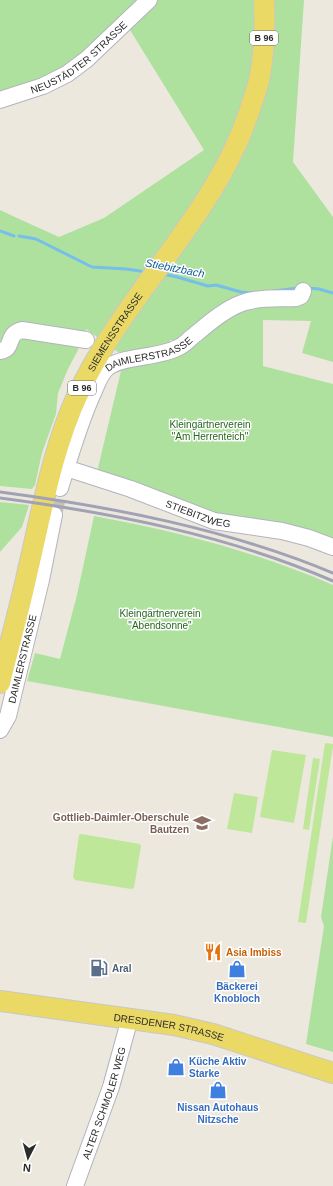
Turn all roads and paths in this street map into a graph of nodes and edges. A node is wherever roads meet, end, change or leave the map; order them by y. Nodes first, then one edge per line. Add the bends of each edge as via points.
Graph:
1 (149, 0) edge
2 (264, 0) edge
3 (0, 100) edge
4 (303, 291) dead end
5 (86, 340) dead end
6 (0, 351) edge
7 (66, 468) junction
8 (60, 488) tunnel mouth
9 (54, 515) tunnel mouth
10 (333, 547) edge
11 (0, 683) edge
12 (0, 730) edge
13 (0, 1001) edge
14 (130, 1018) junction
15 (333, 1073) edge
16 (75, 1186) edge

1 - 3 street, NEUSTÄDTER STRASSE via 87,59 67,74 43,86
2 - 11 main road, SIEMENSSTRASSE / B 96 via 265,27 260,75 247,119 232,154 204,204 136,298 95,361 65,429 48,487
4 - 7 street, DAIMLERSTRASSE via 301,296 296,298 259,299 235,305 178,348 107,368 101,375 89,402
5 - 6 street via 22,330 16,332 8,347
7 - 8 street, DAIMLERSTRASSE
7 - 10 street, STIEBITZWEG via 214,520 282,531
9 - 12 street, DAIMLERSTRASSE via 8,716
13 - 14 main road, DRESDENER STRASSE
14 - 15 main road, DRESDENER STRASSE via 213,1034
14 - 16 street, ALTER SCHMOLER WEG via 111,1088

